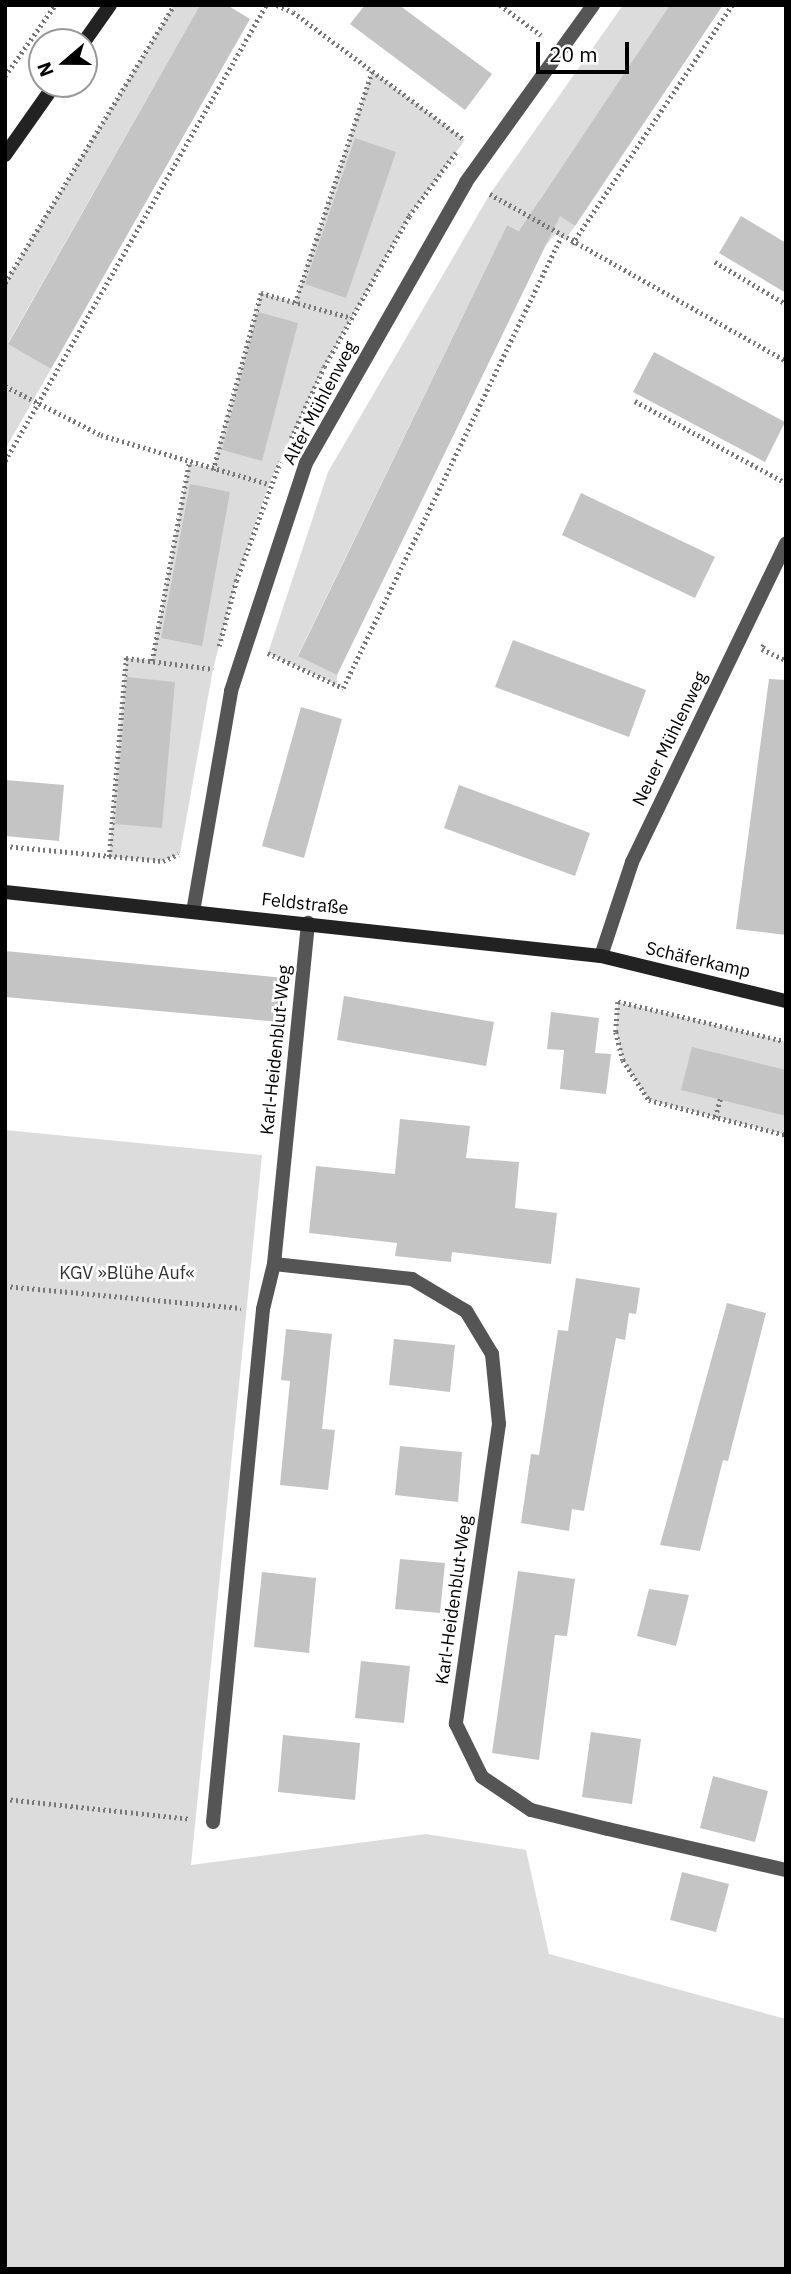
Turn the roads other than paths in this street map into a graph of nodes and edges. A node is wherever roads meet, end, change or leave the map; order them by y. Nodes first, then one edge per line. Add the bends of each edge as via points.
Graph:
1 (110, 5) edge
2 (593, 5) edge
3 (94, 28) edge
4 (45, 98) edge
5 (5, 155) edge
6 (786, 543) edge
7 (5, 892) edge
8 (194, 912) junction
9 (308, 923) junction
10 (601, 957) junction
11 (786, 1000) edge
12 (274, 1264) junction
13 (213, 1822) road end
14 (786, 1870) edge

1 - 3 street
2 - 8 street, Alter Mühlenweg via 466,182 306,463 231,691
4 - 5 street
6 - 10 street, Neuer Mühlenweg via 632,862
7 - 8 street, Feldstraße
8 - 9 street, Feldstraße
9 - 10 street, Feldstraße
9 - 12 street, Karl-Heidenblut-Weg
10 - 11 street, Schäferkamp
12 - 13 street, Karl-Heidenblut-Weg via 263,1309
12 - 14 street, Karl-Heidenblut-Weg via 412,1279 466,1311 492,1354 499,1424 456,1724 482,1777 531,1810

